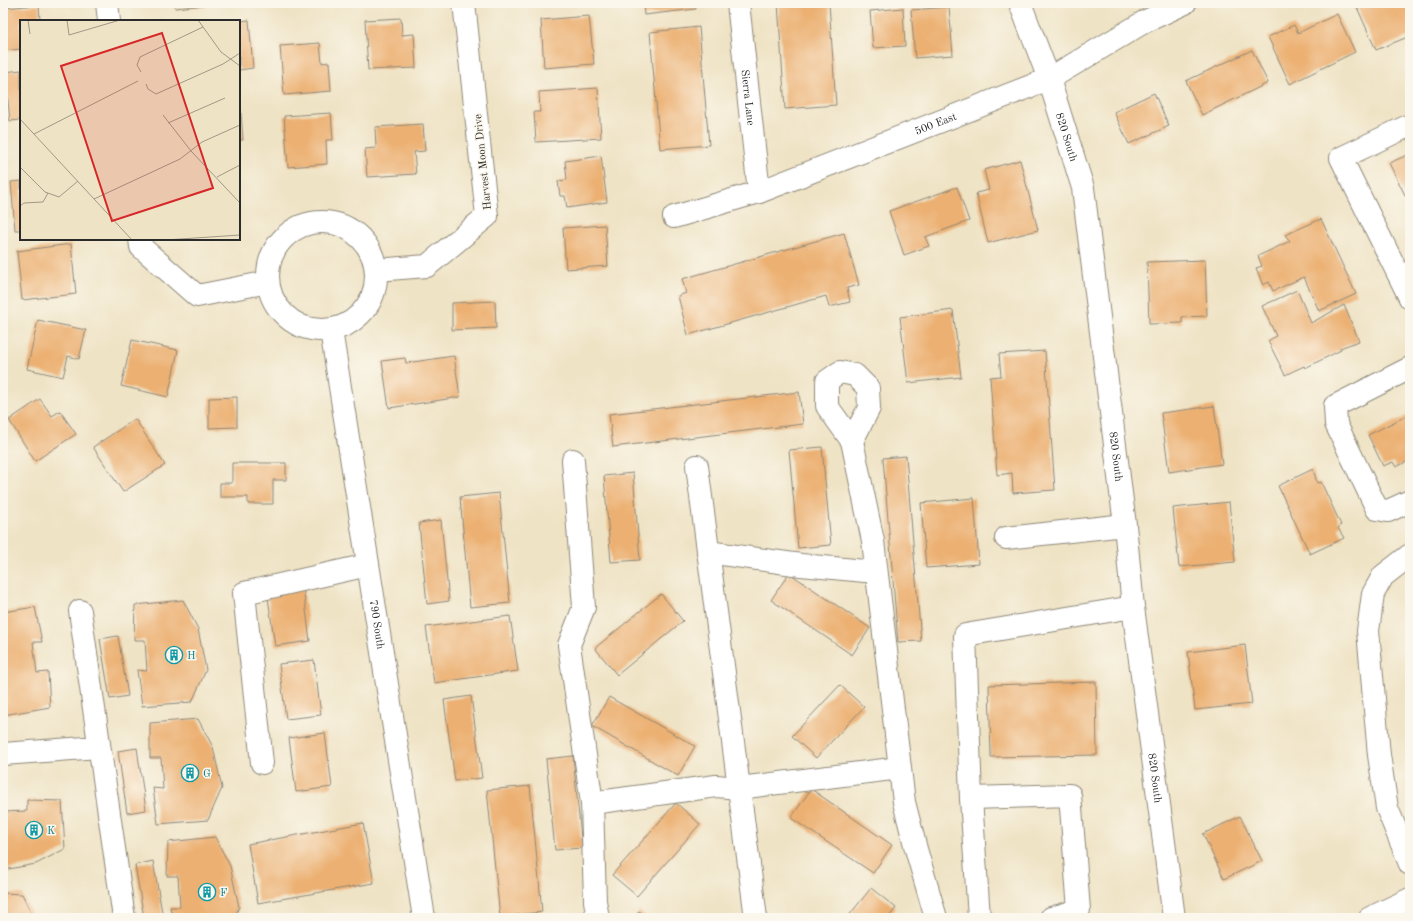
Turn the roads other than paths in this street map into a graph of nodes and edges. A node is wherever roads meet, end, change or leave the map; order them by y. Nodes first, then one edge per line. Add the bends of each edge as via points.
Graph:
1 (107, 3) edge
2 (464, 3) edge
3 (738, 3) edge
4 (1020, 3) edge
5 (1185, 3) edge
6 (109, 20) edge
7 (1049, 79) junction
8 (1410, 125) edge
9 (759, 192) junction
10 (674, 216) dead end
11 (140, 240) edge
12 (376, 270) junction
13 (268, 282) junction
14 (1410, 298) edge
15 (331, 330) junction
16 (1410, 368) edge
17 (852, 441) dead end
18 (574, 460) dead end
19 (697, 466) dead end
20 (1410, 501) edge
21 (1125, 525) junction
22 (1006, 538) dead end
23 (708, 552) junction
24 (1410, 555) edge
25 (368, 565) junction
26 (876, 572) junction
27 (1133, 607) junction
28 (80, 611) dead end
29 (99, 747) junction
30 (3, 754) edge
31 (262, 763) dead end
32 (900, 768) junction
33 (739, 788) junction
34 (971, 798) junction
35 (592, 803) junction
36 (1410, 864) edge
37 (1410, 899) edge
38 (124, 918) edge
39 (424, 918) edge
40 (598, 918) edge
41 (756, 918) edge
42 (936, 918) edge
43 (979, 918) edge
44 (1051, 918) edge
45 (1174, 918) edge
46 (1370, 918) edge

1 - 6 street
2 - 12 street, Harvest Moon Drive via 487,216 428,266
3 - 9 street, Sierra Lane
4 - 7 street, 820 South
5 - 7 street, 500 East via 1144,22
7 - 9 street, 500 East
7 - 21 street, 820 South via 1083,188
8 - 14 street via 1341,158
9 - 10 street, 500 East
11 - 13 street via 141,247 197,296
12 - 13 street via 372,254 362,239 349,229 333,223 316,222 300,227 286,236 275,249 269,265
12 - 15 street via 376,282 368,306 358,318 345,326
13 - 15 street via 273,299 282,314 296,324 313,330
15 - 25 street, 790 South
16 - 20 street via 1336,406 1336,424 1377,509 1388,511
17 - 26 street via 873,541
18 - 35 street via 584,607 569,646
19 - 23 street
21 - 22 street
21 - 27 street, 820 South
23 - 26 street
23 - 33 street
24 - 36 street via 1379,582 1373,594 1368,631 1379,755 1387,808
25 - 31 street via 244,593
25 - 39 street, 790 South
26 - 32 street
27 - 34 street via 965,635
27 - 45 street, 820 South
28 - 29 street
29 - 30 street
29 - 38 street
32 - 33 street
32 - 42 street via 904,802
33 - 35 street via 716,786
33 - 41 street
34 - 43 street
34 - 44 street via 1070,795 1079,910
35 - 40 street via 595,901
37 - 46 street

